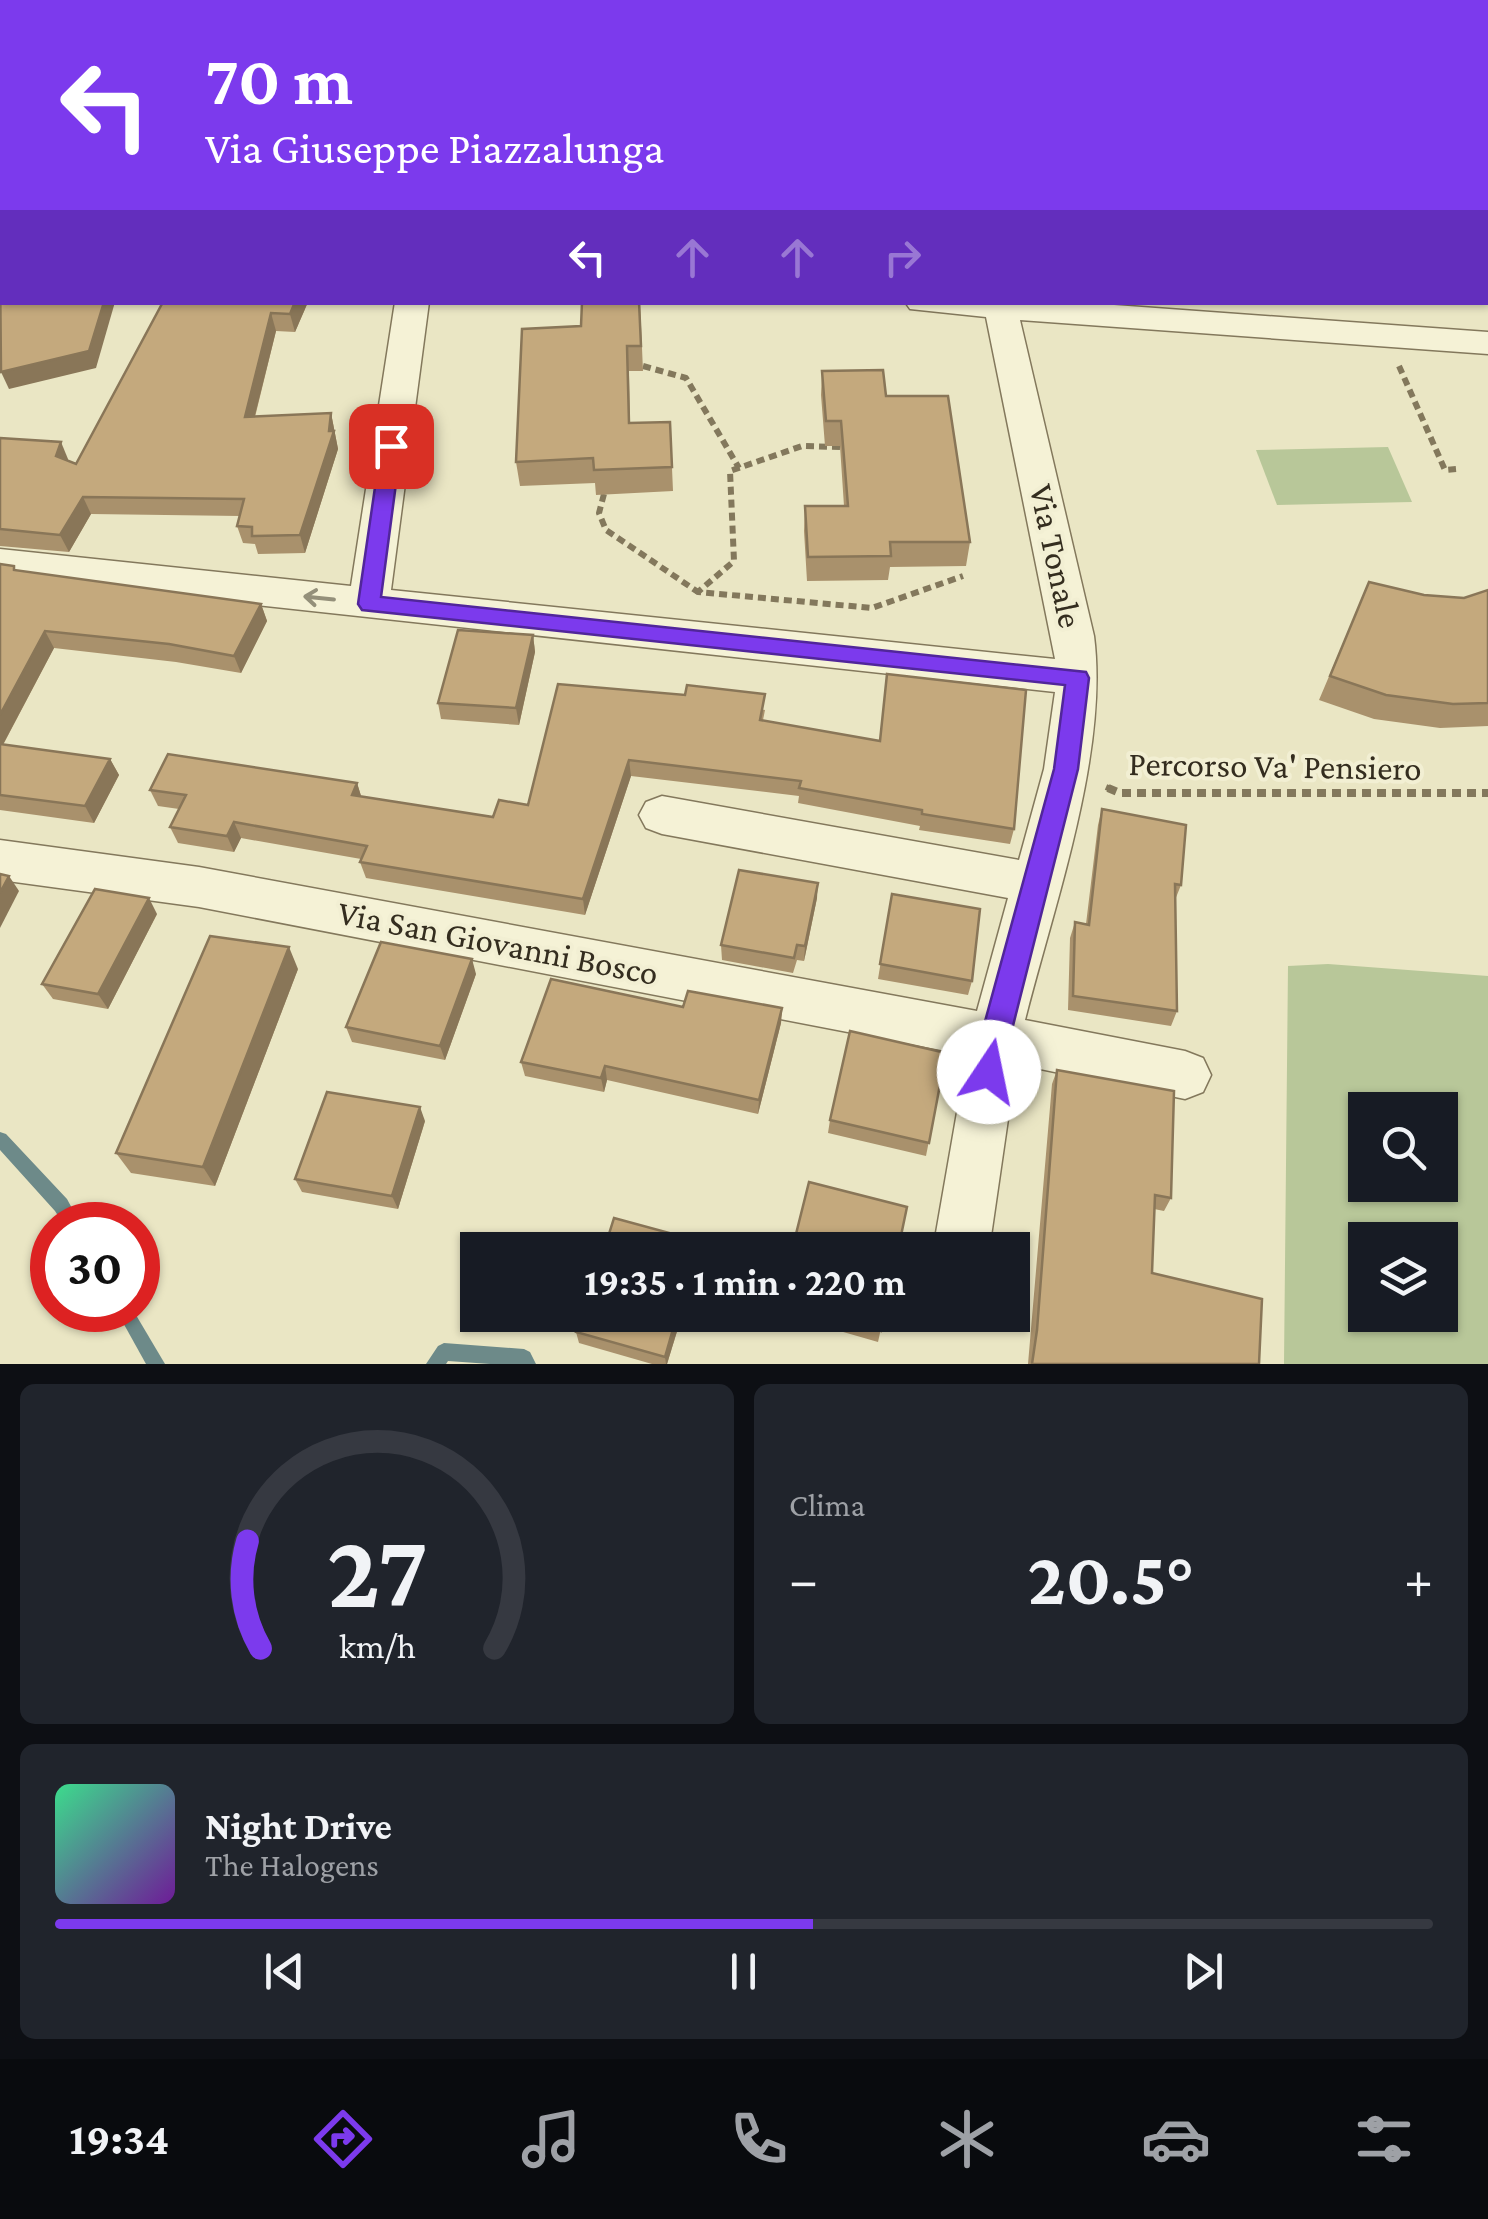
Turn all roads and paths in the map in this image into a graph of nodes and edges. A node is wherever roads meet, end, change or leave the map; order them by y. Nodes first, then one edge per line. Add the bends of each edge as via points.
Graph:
1 (412, 305) edge
2 (955, 305) edge
3 (1000, 309) junction
4 (1488, 343) edge
5 (1399, 365) dead end
6 (643, 366) edge
7 (840, 448) edge
8 (739, 468) junction
9 (1456, 469) dead end
10 (604, 494) edge
11 (0, 563) edge
12 (963, 576) edge
13 (698, 592) junction
14 (369, 604) junction
15 (691, 638) junction
16 (1078, 678) junction
17 (1066, 769) junction
18 (1488, 793) edge
19 (662, 816) dead end
20 (0, 860) edge
21 (1036, 883) junction
22 (995, 1036) junction
23 (1186, 1075) dead end
24 (964, 1232) edge

1 - 14 street
2 - 3 street
3 - 4 street
3 - 16 street, Via Tonale
5 - 9 path via 1445,470
6 - 8 path via 686,378
7 - 8 path via 802,446
8 - 13 path via 730,471 734,561
10 - 13 path via 598,513 606,530
14 -> 11 street
12 - 13 path via 872,608
13 - 15 path
14 - 15 street
15 - 16 street
16 - 17 street, Via Tonale
17 - 18 path, Percorso Va' Pensiero via 1120,793
17 - 21 street, Via Tonale
19 - 21 street
20 - 22 street, Via San Giovanni Bosco via 199,887
21 - 22 street, Via Tonale
22 - 23 street, Via San Giovanni Bosco
22 - 24 street

